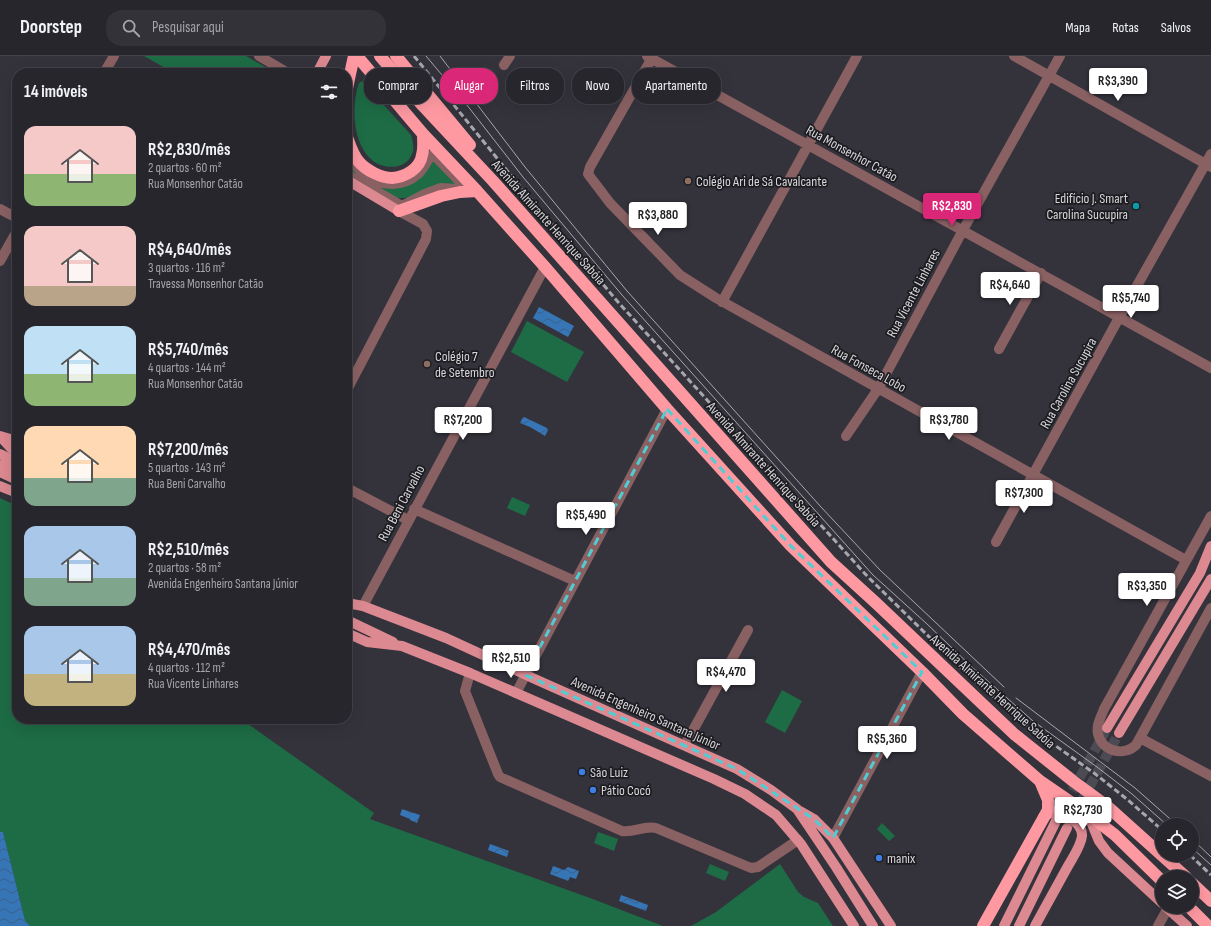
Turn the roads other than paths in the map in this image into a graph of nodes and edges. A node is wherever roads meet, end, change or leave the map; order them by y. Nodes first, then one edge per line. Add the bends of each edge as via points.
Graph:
1 (114, 56) edge
2 (259, 56) edge
3 (326, 56) edge
4 (354, 56) edge
5 (357, 56) edge
6 (380, 56) edge
7 (396, 56) edge
8 (510, 56) edge
9 (857, 56) edge
10 (1014, 56) edge
11 (1060, 56) edge
12 (650, 57) edge
13 (504, 65) dead end
14 (107, 68) edge
15 (279, 68) edge
16 (320, 68) edge
17 (347, 68) edge
18 (351, 68) edge
19 (1049, 76) junction
20 (423, 134) junction
21 (807, 145) junction
22 (352, 150) edge
23 (1211, 154) edge
24 (352, 161) edge
25 (1208, 166) edge
26 (352, 177) edge
27 (493, 181) junction
28 (352, 183) edge
29 (478, 191) junction
30 (0, 209) edge
31 (399, 211) junction
32 (12, 215) edge
33 (963, 230) junction
34 (12, 240) edge
35 (0, 261) edge
36 (545, 267) junction
37 (1041, 273) junction
38 (722, 302) junction
39 (1120, 316) junction
40 (999, 349) dead end
41 (1211, 368) edge
42 (352, 380) edge
43 (878, 389) junction
44 (667, 408) junction
45 (0, 436) edge
46 (846, 436) dead end
47 (12, 440) edge
48 (12, 449) edge
49 (0, 454) edge
50 (12, 460) edge
51 (0, 465) edge
52 (12, 469) edge
53 (0, 472) edge
54 (1033, 475) junction
55 (12, 478) edge
56 (0, 486) edge
57 (12, 491) edge
58 (352, 491) edge
59 (414, 509) junction
60 (1211, 516) edge
61 (408, 520) junction
62 (996, 542) dead end
63 (1211, 546) edge
64 (1186, 560) junction
65 (1211, 579) edge
66 (575, 581) junction
67 (352, 598) edge
68 (352, 604) edge
69 (363, 606) junction
70 (1211, 608) edge
71 (352, 623) edge
72 (748, 630) dead end
73 (352, 635) edge
74 (402, 646) junction
75 (922, 672) junction
76 (470, 673) junction
77 (525, 675) junction
78 (516, 693) junction
79 (1107, 728) tunnel mouth
80 (1119, 733) tunnel mouth
81 (1140, 738) junction
82 (685, 745) junction
83 (1211, 776) edge
84 (1040, 781) junction
85 (797, 809) junction
86 (1088, 814) junction
87 (1044, 817) junction
88 (1058, 817) tunnel mouth
89 (1067, 828) tunnel mouth
90 (833, 838) junction
91 (798, 840) junction
92 (1099, 841) junction
93 (1076, 851) junction
94 (1178, 870) edge
95 (1155, 874) edge
96 (1199, 890) edge
97 (1155, 897) edge
98 (1211, 901) edge
99 (1162, 914) edge
100 (1174, 914) edge
101 (1195, 914) edge
102 (854, 926) edge
103 (873, 926) edge
104 (891, 926) edge
105 (983, 926) edge
106 (1004, 926) edge
107 (1019, 926) edge
108 (1035, 926) edge
109 (1158, 926) edge
110 (1187, 926) edge
111 (1208, 926) edge

1 - 14 street
2 - 15 street
3 - 16 main road
4 - 17 main road
4 - 18 highway
5 - 20 highway
6 - 27 highway, Avenida Almirante Henrique Sabóia
7 - 27 highway via 475,152
8 - 13 street
9 - 21 street
10 - 19 street
11 - 19 street, Rua Vicente Linhares
12 - 21 street, Rua Monsenhor Catão
12 - 38 street, Rua Fonseca Lobo via 588,174 610,203 680,275
19 - 25 street
19 - 33 street, Rua Vicente Linhares
20 - 22 highway via 419,164 410,173 392,178 369,170 359,162
20 - 29 highway
21 - 33 street, Rua Monsenhor Catão
21 - 38 street
23 - 25 street, Rua Carolina Sucupira
24 - 26 street via 377,182 396,184 407,181 423,169 433,154 461,186 441,188 402,206
25 - 39 street, Rua Carolina Sucupira
27 - 94 highway, Avenida Almirante Henrique Sabóia via 831,562 1014,734 1107,806
28 - 31 main road
29 - 31 highway via 441,196
29 - 36 highway
30 - 32 street
31 - 42 street via 423,224 427,231 426,239
33 - 37 street, Rua Monsenhor Catão
33 - 43 street, Rua Vicente Linhares
34 - 35 street
36 - 44 highway
36 - 59 street, Rua Beni Carvalho
37 - 39 street, Rua Monsenhor Catão
37 - 40 street
38 - 43 street, Rua Fonseca Lobo
39 - 41 street, Rua Monsenhor Catão
39 - 54 street, Rua Carolina Sucupira
43 - 46 street, Rua Vicente Linhares
43 - 54 street, Rua Fonseca Lobo
44 - 66 street
44 - 75 highway via 791,546
45 - 47 main road
45 - 48 main road
49 - 50 main road
51 - 52 main road
53 - 55 main road
54 - 62 street, Rua Carolina Sucupira
54 - 64 street, Rua Fonseca Lobo
56 - 57 main road
58 - 61 street
59 - 61 street, Rua Beni Carvalho
59 - 66 street
60 - 64 street
61 - 69 street, Rua Beni Carvalho
63 - 79 main road via 1200,573
64 - 81 street via 1097,726 1097,733 1103,744 1114,751 1130,750
65 - 80 main road
66 - 77 street
67 - 69 main road
68 - 69 main road, Avenida Engenheiro Santana Júnior
69 - 77 main road, Avenida Engenheiro Santana Júnior via 446,638
70 - 81 street
71 - 74 main road
72 - 82 street
73 - 74 main road via 367,642
74 - 76 main road
75 - 84 highway via 963,714
75 - 90 street
76 - 78 main road
76 - 91 street via 465,691 500,777 622,831 656,828 751,868 758,867
77 - 78 street
77 - 82 main road, Avenida Engenheiro Santana Júnior
78 - 91 main road via 745,794 776,815
81 - 83 street
82 - 85 main road, Avenida Engenheiro Santana Júnior via 737,769
84 - 86 highway
84 - 87 highway via 1048,800 1048,810
85 - 90 main road via 814,819
85 - 103 main road, Avenida Engenheiro Santana Júnior
86 - 92 main road
86 - 95 highway via 1115,834
87 - 93 main road via 1059,811 1078,825 1082,835
87 - 105 highway
88 - 106 main road
89 - 107 main road
90 - 104 main road
91 - 102 main road
92 - 93 main road via 1086,841
92 - 97 main road
93 - 108 main road
96 - 98 highway
99 - 109 street
100 - 110 main road
101 - 111 highway

